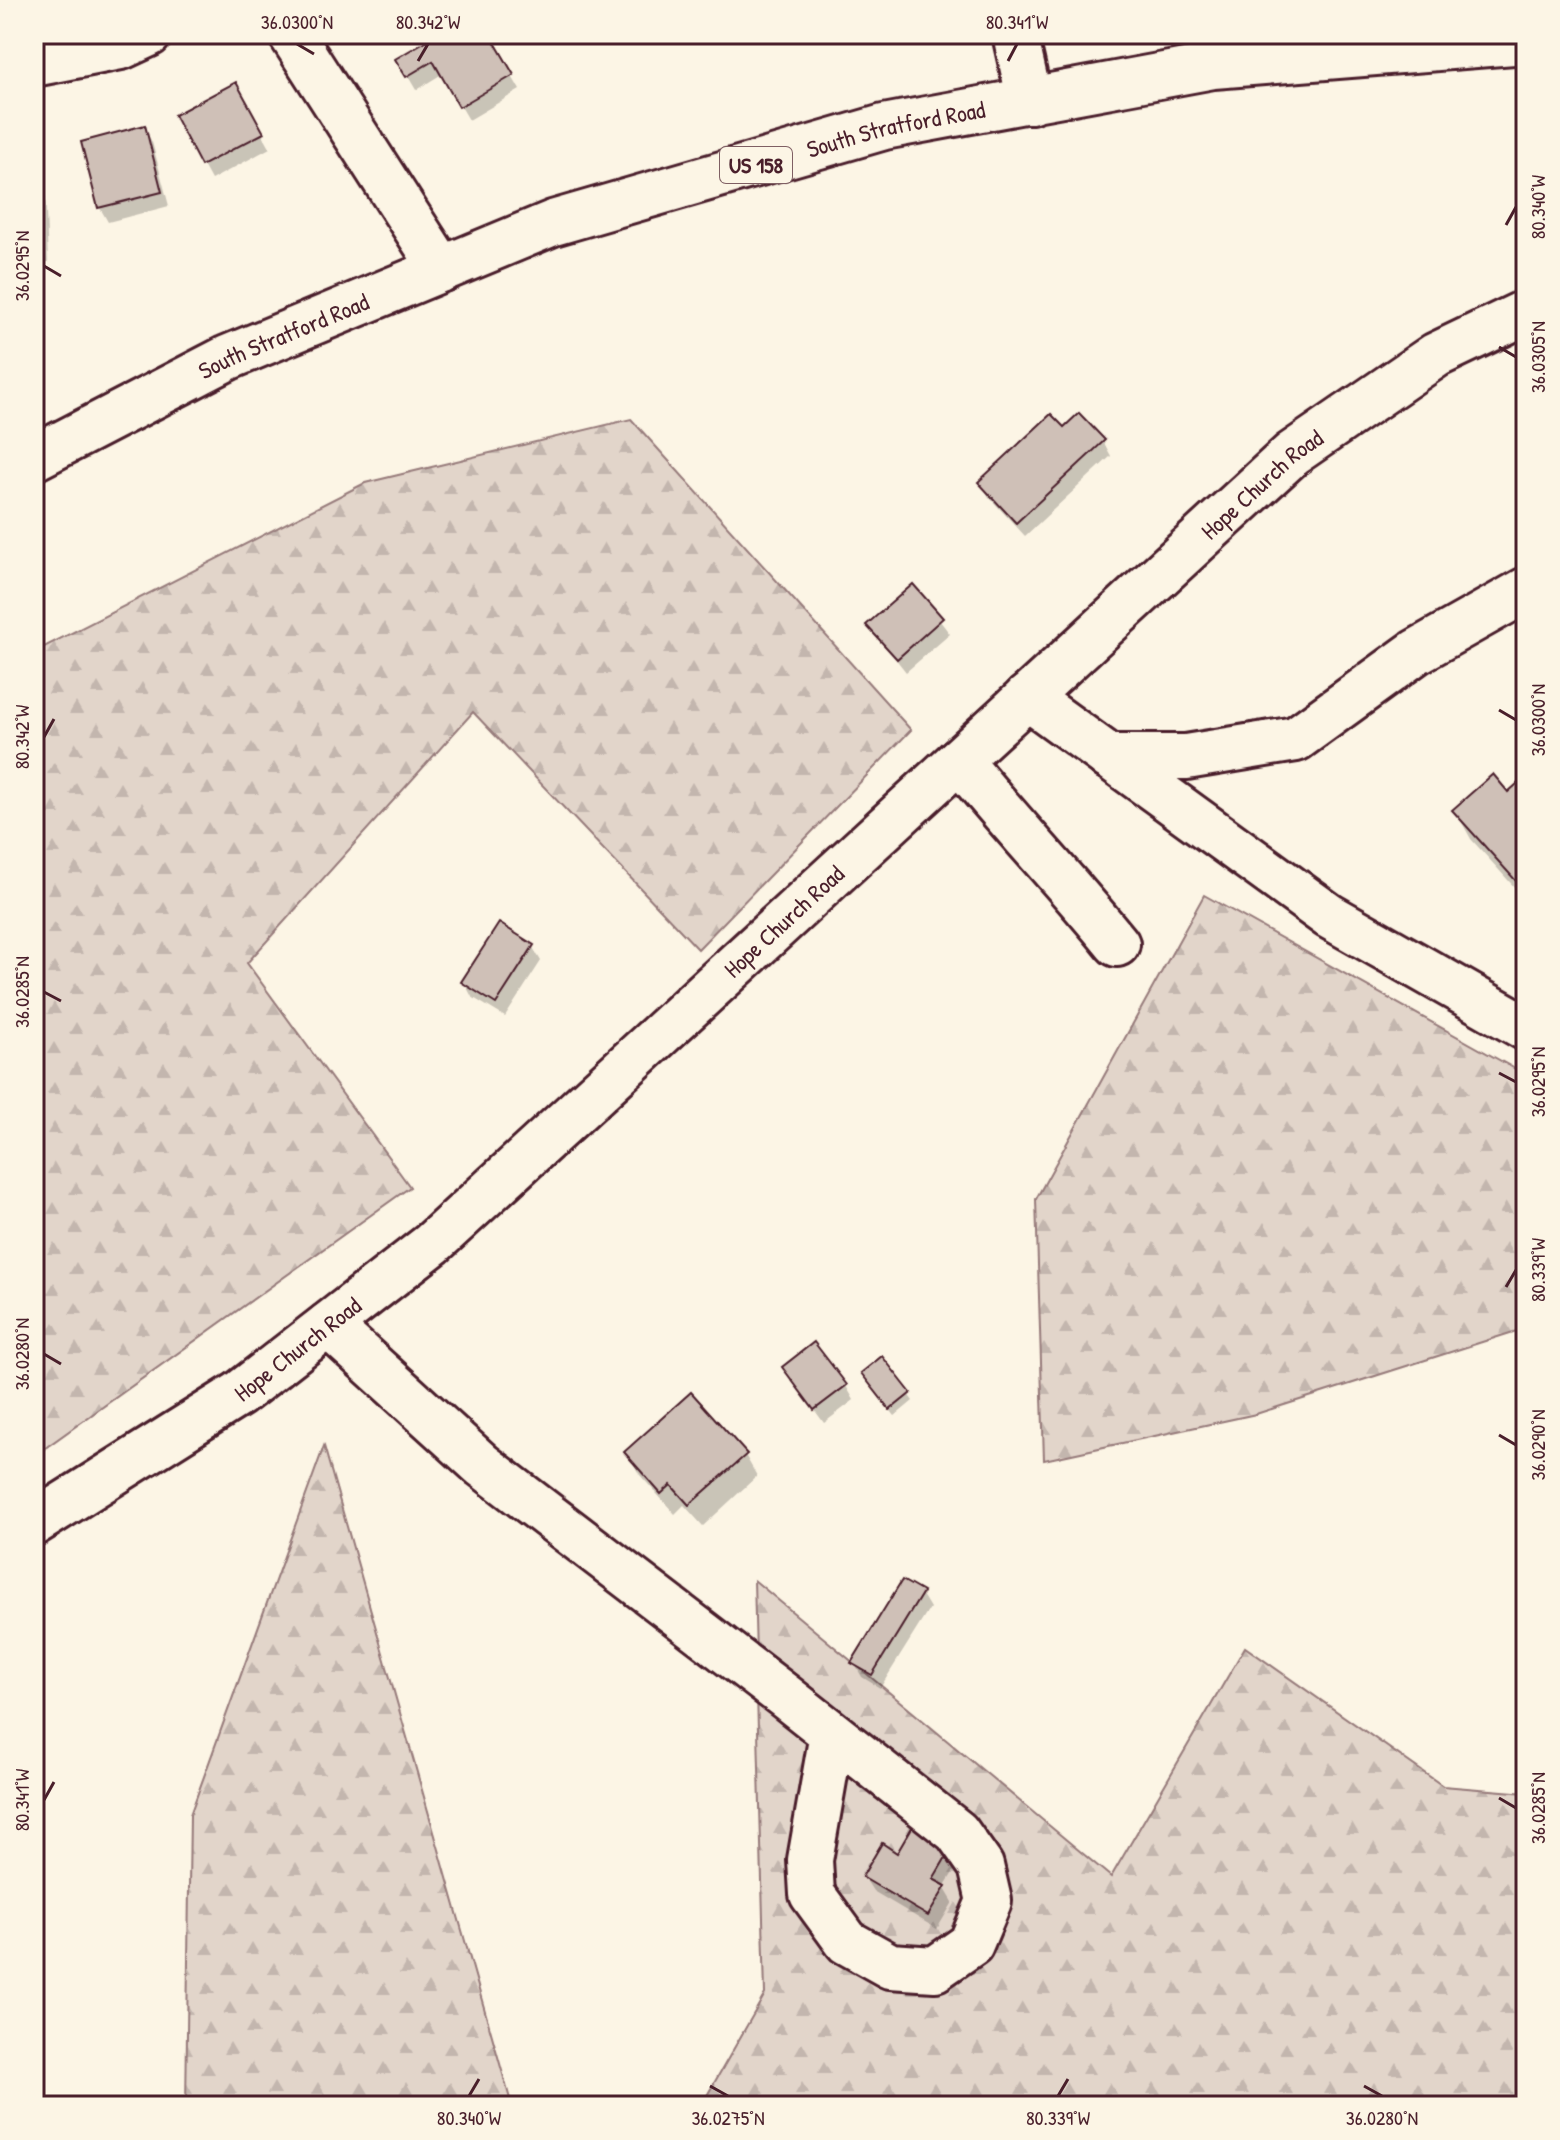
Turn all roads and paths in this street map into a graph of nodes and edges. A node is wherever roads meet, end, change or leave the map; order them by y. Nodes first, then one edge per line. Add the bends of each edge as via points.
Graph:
1 (149, 34) edge
2 (291, 34) edge
3 (1015, 34) edge
4 (1526, 41) edge
5 (34, 64) edge
6 (1030, 101) junction
7 (442, 269) junction
8 (1526, 312) edge
9 (34, 458) edge
10 (1526, 590) edge
11 (1027, 697) junction
12 (1109, 757) junction
13 (959, 760) junction
14 (1117, 944) dead end
15 (1526, 1028) edge
16 (328, 1325) junction
17 (34, 1523) edge
18 (832, 1734) junction

1 - 5 street via 121,47
2 - 7 street
3 - 6 street
4 - 6 street, South Stratford Road / US 158 via 1213,66
6 - 7 street, South Stratford Road / US 158 via 884,127 553,223
7 - 9 street, South Stratford Road / US 158 via 227,358
8 - 11 street, Hope Church Road via 1436,355 1292,454
10 - 12 street via 1416,652 1296,739 1186,757
11 - 12 street
11 - 13 street, Hope Church Road
12 - 15 street via 1329,916
13 - 14 street
13 - 16 street, Hope Church Road via 432,1244
16 - 17 street, Hope Church Road via 239,1394
16 - 18 street via 482,1465
18 - 18 street via 957,1832 981,1866 989,1901 971,1944 935,1969 890,1966 847,1942 812,1894 810,1860

